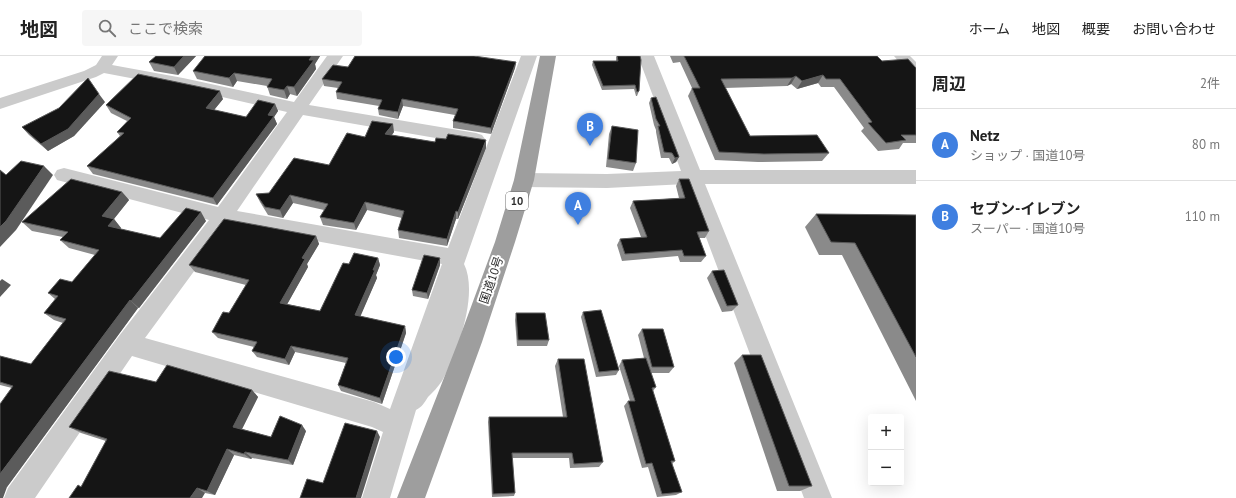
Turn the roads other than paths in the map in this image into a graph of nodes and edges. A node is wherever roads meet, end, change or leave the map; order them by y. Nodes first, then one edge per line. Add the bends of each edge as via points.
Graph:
1 (335, 56) edge
2 (548, 56) edge
3 (646, 56) edge
4 (902, 56) edge
5 (522, 61) edge
6 (106, 62) edge
7 (916, 72) edge
8 (0, 104) edge
9 (300, 109) junction
10 (499, 143) junction
11 (64, 176) dead end
12 (693, 177) junction
13 (916, 178) edge
14 (524, 180) junction
15 (223, 216) junction
16 (455, 258) junction
17 (460, 337) junction
18 (127, 344) junction
19 (397, 425) junction
20 (18, 498) edge
21 (376, 498) edge
22 (411, 498) edge
23 (818, 498) edge

1 - 9 street
2 - 14 highway, 国道10号 / 10
3 - 12 street
4 - 7 street
5 - 10 street
6 - 8 street via 90,74
6 - 9 street via 188,77
9 - 10 street
9 - 15 street
10 - 16 street
11 - 15 street
12 - 13 street
12 - 14 street via 607,181
12 - 23 street
14 - 17 highway, 国道10号 / 10 via 505,242
15 - 16 street
15 - 18 street
16 - 17 street
16 - 19 street
17 - 19 street via 414,395
17 - 22 highway, 国道10号 / 10
18 - 19 street via 374,414
18 - 20 street
19 - 21 street

